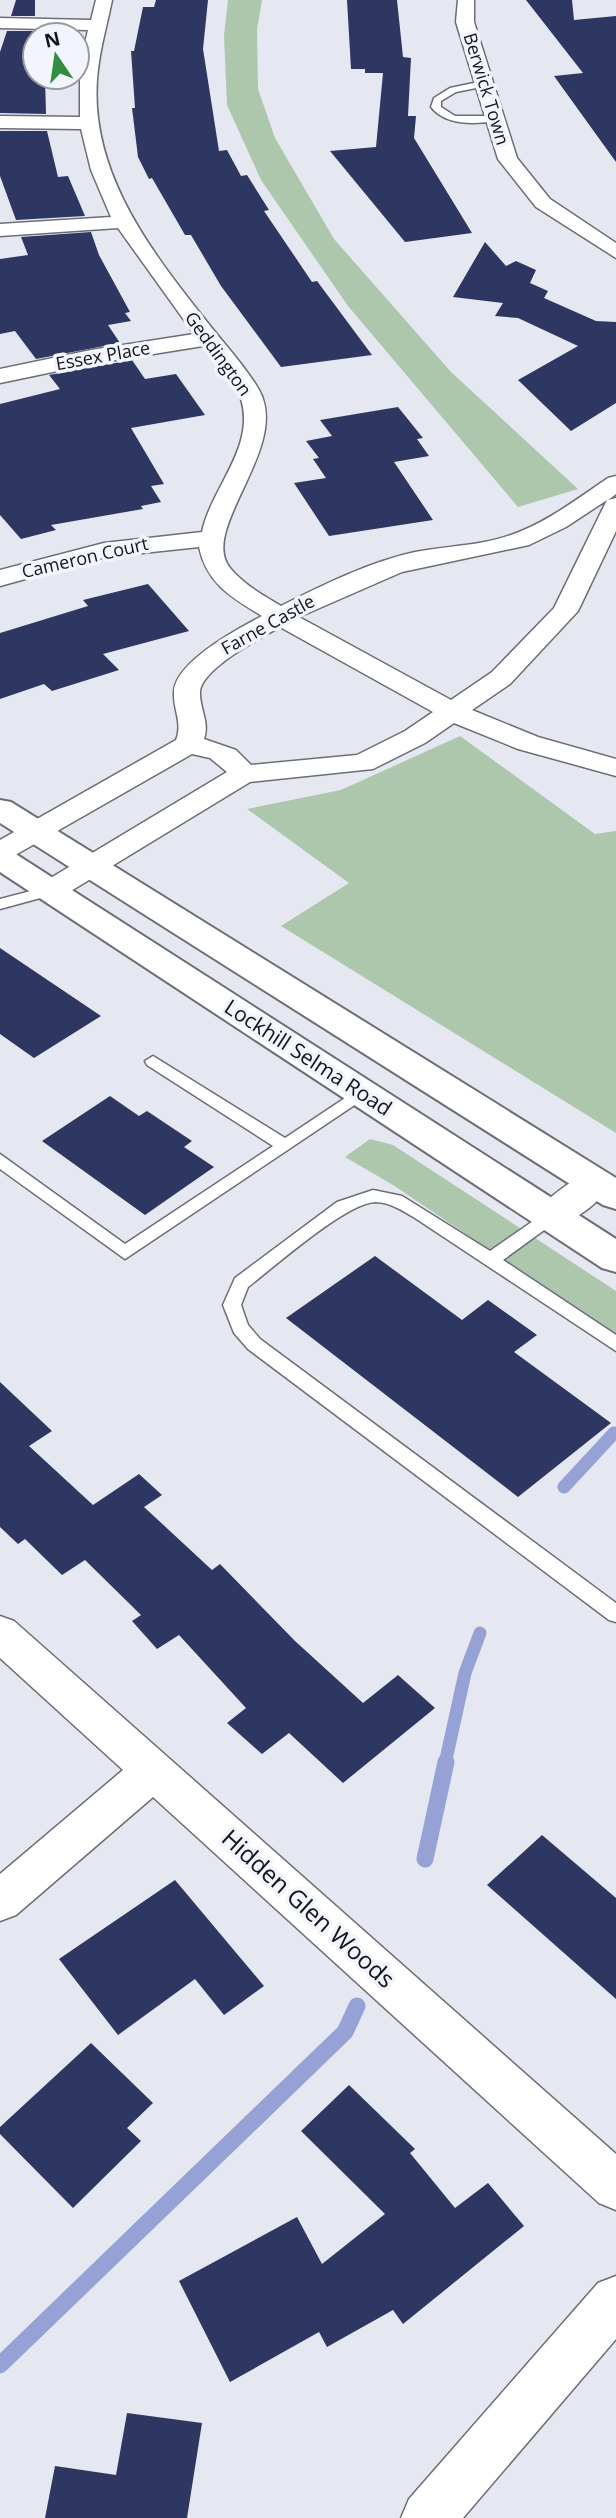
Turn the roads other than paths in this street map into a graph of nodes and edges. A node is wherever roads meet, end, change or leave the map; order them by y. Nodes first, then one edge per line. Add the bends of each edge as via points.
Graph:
1 (104, 0) edge
2 (466, 0) edge
3 (0, 23) edge
4 (96, 24) junction
5 (483, 84) junction
6 (494, 119) junction
7 (0, 122) edge
8 (87, 123) junction
9 (122, 222) junction
10 (0, 230) edge
11 (616, 252) edge
12 (207, 339) junction
13 (0, 376) edge
14 (616, 483) edge
15 (616, 505) edge
16 (213, 538) junction
17 (0, 578) edge
18 (282, 618) junction
19 (452, 712) junction
20 (188, 745) junction
21 (616, 768) edge
22 (243, 774) junction
23 (141, 803) junction
24 (0, 809) edge
25 (35, 831) junction
26 (0, 852) edge
27 (0, 858) edge
28 (90, 865) junction
29 (50, 891) junction
30 (0, 904) edge
31 (153, 1061) dead end
32 (363, 1094) junction
33 (285, 1146) junction
34 (0, 1160) edge
35 (605, 1189) edge
36 (552, 1216) junction
37 (616, 1258) edge
38 (491, 1260) junction
39 (616, 1344) edge
40 (616, 1614) edge
41 (0, 1633) edge
42 (153, 1770) junction
43 (0, 1901) edge
44 (616, 2186) edge
45 (616, 2301) edge
46 (428, 2518) edge

1 - 4 street, Geddington
2 - 5 street, Berwick Town via 465,23
3 - 4 street
4 - 8 street, Geddington via 86,84
5 - 6 street, Berwick Town
5 - 6 lane via 445,93 436,107 453,118
6 - 11 street, Berwick Town via 508,159 543,203
7 - 8 street
8 - 9 street, Geddington
9 - 10 street
9 - 12 street, Geddington
12 - 13 street, Essex Place
12 - 16 street, Geddington via 252,398 256,430 242,469 218,513
14 - 18 street, Farne Castle via 576,512 522,540 358,579
15 - 19 street via 565,611 501,678
16 - 17 street, Cameron Court via 104,550
16 - 18 street, Geddington via 216,568 238,590
18 - 19 street, Geddington
18 - 20 street, Farne Castle via 204,662 188,685 194,730
19 - 21 street, Geddington via 528,743
19 - 22 street via 415,737 363,762
20 - 22 street via 214,749 235,761
20 - 23 street
22 - 23 street
23 - 25 street
23 - 28 street
24 - 25 main road
25 - 26 street
25 - 28 main road
27 - 29 main road, Lockhill Selma Road
28 - 29 street
28 - 35 main road
29 - 30 lane
29 - 32 main road, Lockhill Selma Road
31 - 33 lane
32 - 33 lane
32 - 36 main road, Lockhill Selma Road
33 - 34 lane via 125,1254
35 - 36 street
36 - 37 main road, Lockhill Selma Road
36 - 38 lane
38 - 39 lane
38 - 40 lane via 405,1205 373,1196 342,1206 241,1283 232,1304 240,1328 254,1344
41 - 42 street, Hidden Glen Woods
42 - 43 street
42 - 44 street, Hidden Glen Woods
45 - 46 street

